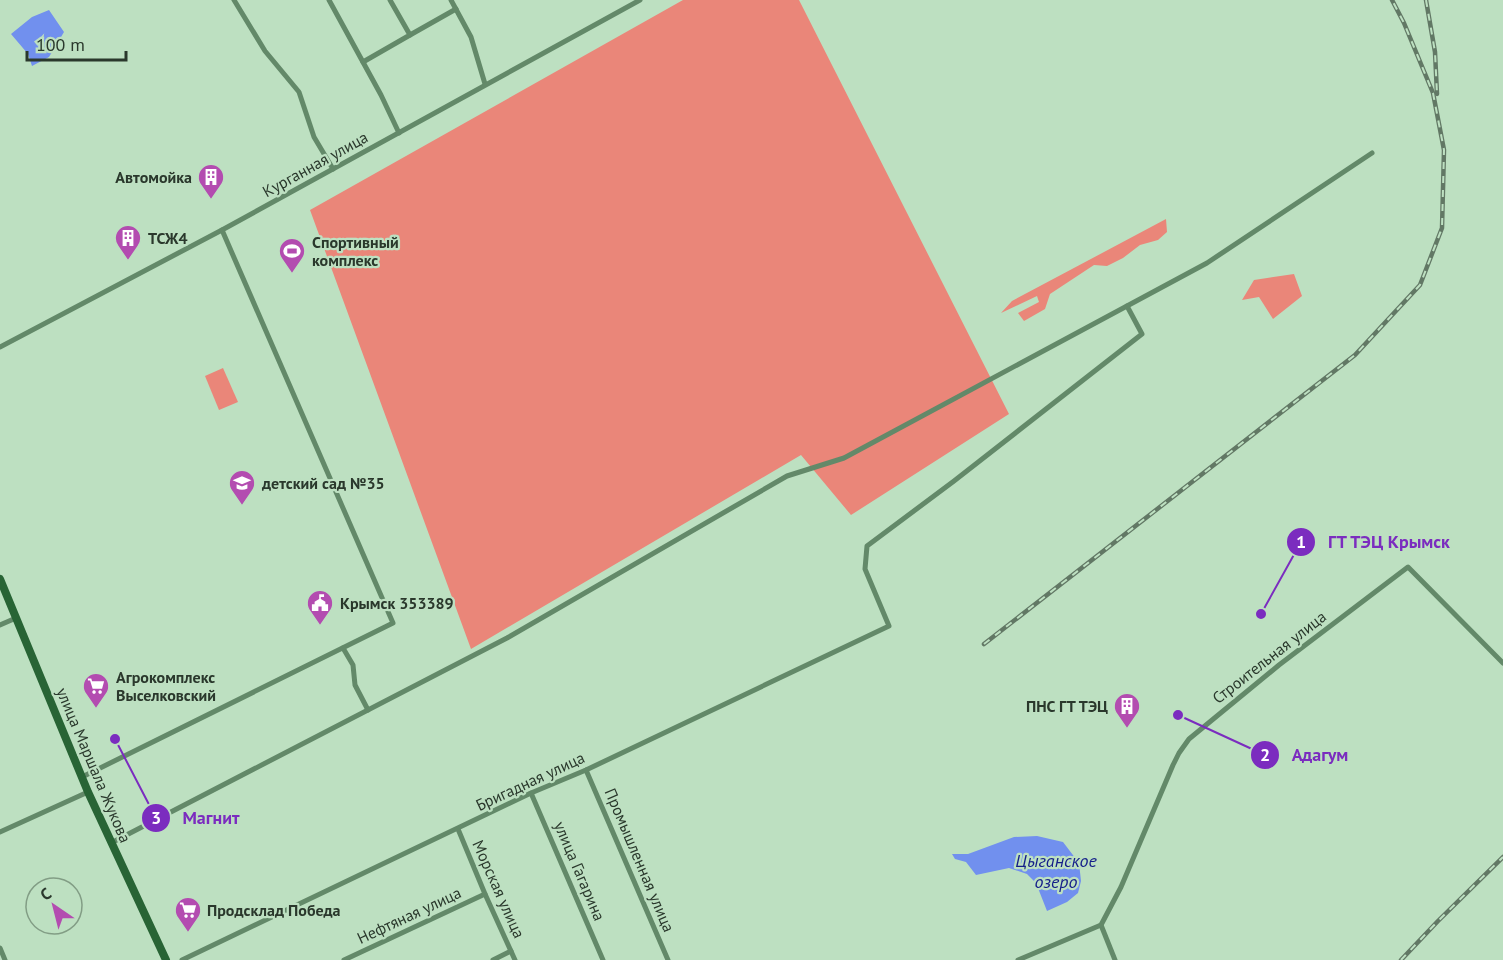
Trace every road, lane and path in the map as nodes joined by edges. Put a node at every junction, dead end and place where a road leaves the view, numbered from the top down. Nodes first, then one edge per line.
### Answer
1 (234, 0) edge
2 (329, 0) edge
3 (390, 0) edge
4 (452, 0) edge
5 (640, 0) edge
6 (632, 2) edge
7 (456, 9) junction
8 (410, 35) junction
9 (363, 62) junction
10 (485, 84) junction
11 (399, 133) junction
12 (1372, 153) dead end
13 (333, 169) junction
14 (222, 230) junction
15 (1127, 306) junction
16 (0, 347) edge
17 (0, 579) edge
18 (16, 618) junction
19 (0, 625) edge
20 (343, 648) junction
21 (1503, 663) edge
22 (368, 710) junction
23 (586, 770) junction
24 (82, 777) junction
25 (88, 792) junction
26 (531, 793) junction
27 (458, 829) junction
28 (0, 832) edge
29 (111, 843) junction
30 (485, 894) junction
31 (1101, 925) junction
32 (0, 948) edge
33 (511, 951) junction
34 (5, 960) edge
35 (166, 960) edge
36 (182, 960) edge
37 (344, 960) edge
38 (493, 960) edge
39 (515, 960) edge
40 (603, 960) edge
41 (668, 960) edge
42 (1018, 960) edge
43 (1115, 960) edge

1 - 13 street
2 - 9 street
3 - 8 street
4 - 7 street
5 - 6 street, Курганная улица
6 - 10 street, Курганная улица
7 - 8 street
7 - 10 street
8 - 9 street
9 - 11 street
10 - 11 street, Курганная улица
11 - 13 street, Курганная улица
12 - 15 street
13 - 14 street, Курганная улица
14 - 16 street, Курганная улица
14 - 20 street
15 - 22 street
15 - 23 street, Бригадная улица
17 - 18 main road, улица Маршала Жукова
18 - 19 street
18 - 24 main road, улица Маршала Жукова
20 - 22 street
20 - 24 street
21 - 31 street, Строительная улица
22 - 29 street
23 - 26 street, Бригадная улица
23 - 41 street, Промышленная улица
24 - 25 main road, улица Маршала Жукова
25 - 28 street
25 - 29 main road, улица Маршала Жукова
26 - 27 street, Бригадная улица
26 - 40 street, улица Гагарина
27 - 30 street, Морская улица
27 - 36 street, Бригадная улица
29 - 35 main road, улица Маршала Жукова
30 - 33 street, Морская улица
30 - 37 street, Нефтяная улица
31 - 42 street
31 - 43 street
32 - 34 street
33 - 38 street
33 - 39 street, Морская улица

